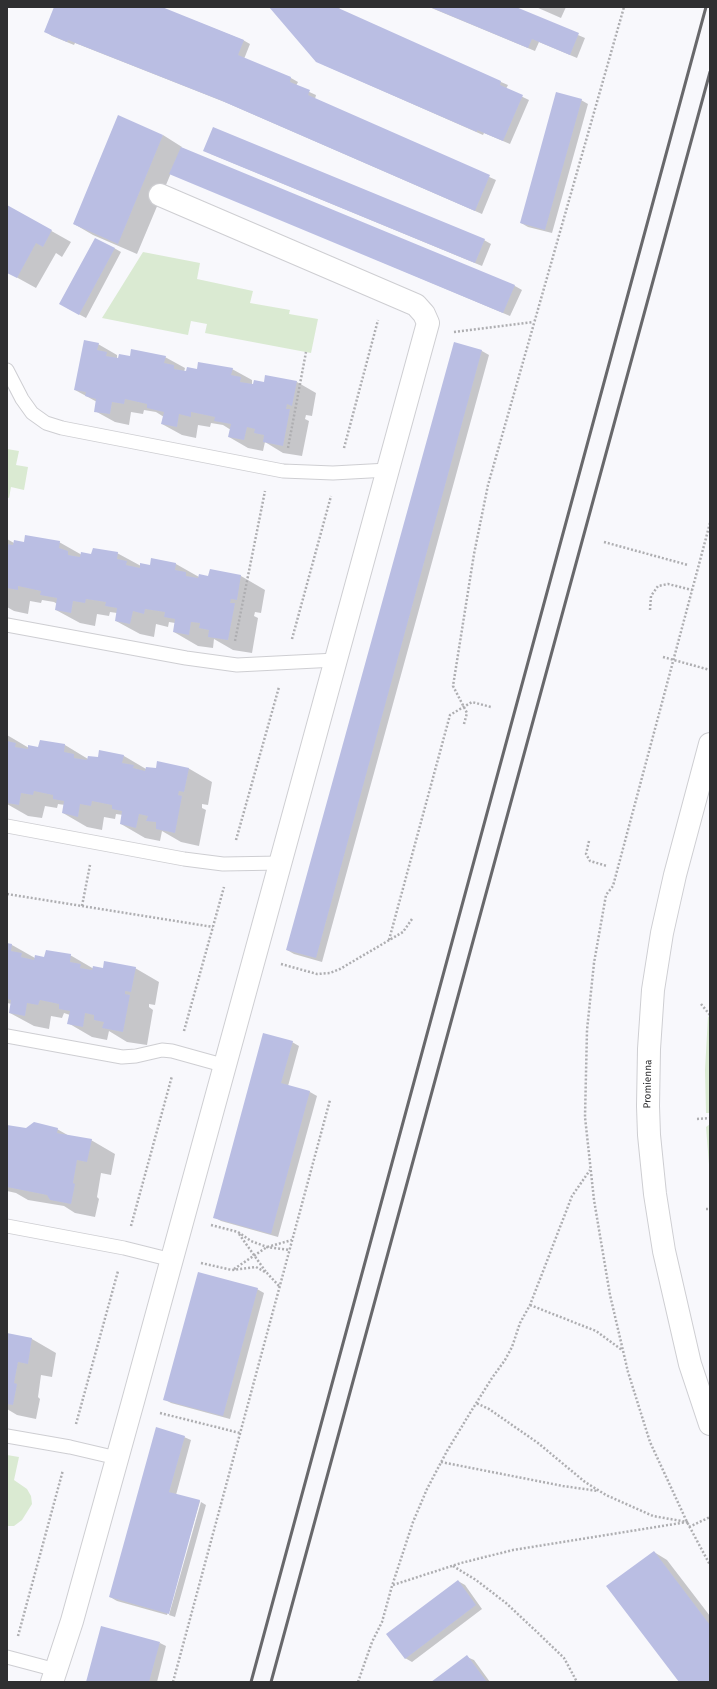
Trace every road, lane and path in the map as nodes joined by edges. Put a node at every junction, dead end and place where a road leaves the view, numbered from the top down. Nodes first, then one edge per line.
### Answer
1 (624, 7) edge
2 (160, 195) dead end
3 (386, 292) junction
4 (533, 322) junction
5 (425, 336) junction
6 (306, 352) dead end
7 (7, 370) edge
8 (269, 469) junction
9 (388, 470) junction
10 (283, 471) junction
11 (337, 473) junction
12 (710, 523) edge
13 (604, 542) dead end
14 (688, 565) dead end
15 (692, 590) junction
16 (650, 610) dead end
17 (7, 625) edge
18 (663, 657) dead end
19 (336, 660) junction
20 (673, 660) junction
21 (286, 663) junction
22 (231, 664) junction
23 (710, 670) edge
24 (463, 706) junction
25 (490, 707) dead end
26 (464, 724) dead end
27 (710, 744) edge
28 (7, 826) edge
29 (589, 840) dead end
30 (94, 842) junction
31 (281, 863) junction
32 (230, 864) junction
33 (607, 866) dead end
34 (7, 894) edge
35 (82, 906) junction
36 (412, 919) dead end
37 (213, 927) junction
38 (389, 940) junction
39 (255, 957) junction
40 (701, 1004) dead end
41 (710, 1015) edge
42 (7, 1036) edge
43 (178, 1053) junction
44 (226, 1066) junction
45 (330, 1100) dead end
46 (710, 1118) edge
47 (697, 1119) dead end
48 (590, 1170) junction
49 (706, 1209) dead end
50 (710, 1209) edge
51 (184, 1218) junction
52 (7, 1226) edge
53 (238, 1232) junction
54 (292, 1240) junction
55 (266, 1247) junction
56 (124, 1248) junction
57 (290, 1250) junction
58 (254, 1255) junction
59 (173, 1258) junction
60 (232, 1270) junction
61 (267, 1273) junction
62 (280, 1287) junction
63 (530, 1305) junction
64 (623, 1350) junction
65 (476, 1403) junction
66 (132, 1405) junction
67 (710, 1424) edge
68 (240, 1433) junction
69 (7, 1436) edge
70 (70, 1447) junction
71 (117, 1458) junction
72 (441, 1462) junction
73 (600, 1492) junction
74 (710, 1517) edge
75 (687, 1522) junction
76 (689, 1527) junction
77 (453, 1566) junction
78 (710, 1566) edge
79 (392, 1586) junction
80 (9, 1657) edge
81 (54, 1676) edge
82 (173, 1682) edge
83 (358, 1682) edge
84 (577, 1682) edge

1 - 4 path
2 - 3 street
3 - 5 street
3 - 11 path
4 - 5 path
4 - 24 path
5 - 9 street
6 - 10 path
7 - 8 lane
8 - 10 lane
8 - 22 path
9 - 11 lane
9 - 19 street
10 - 11 lane
11 - 21 path
12 - 15 path
13 - 14 path
15 - 16 path
15 - 20 path
17 - 22 lane
18 - 20 path
19 - 21 lane
19 - 31 street
20 - 23 path
20 - 48 path
21 - 22 lane
21 - 32 path
24 - 25 path
24 - 26 path
24 - 38 path
27 - 67 street, Promienna
28 - 30 lane
29 - 33 path
30 - 32 lane
30 - 35 path
31 - 32 lane
31 - 39 street
32 - 37 path
34 - 35 path
35 - 37 path
36 - 38 path
37 - 43 path
38 - 39 path
39 - 44 street
40 - 41 path
42 - 43 lane
43 - 44 lane
43 - 56 path
44 - 51 street
45 - 54 path
46 - 47 path
48 - 63 path
48 - 64 path
49 - 50 path
51 - 53 path
51 - 59 street
52 - 56 lane
53 - 55 path
53 - 58 path
54 - 55 path
54 - 57 path
55 - 57 path
55 - 58 path
56 - 59 lane
56 - 70 path
57 - 62 path
58 - 60 path
58 - 61 path
59 - 60 path
59 - 66 street
60 - 61 path
61 - 62 path
62 - 68 path
63 - 64 path
63 - 65 path
64 - 75 path
65 - 72 path
65 - 73 path
66 - 68 path
66 - 71 street
68 - 82 path
69 - 70 lane
70 - 71 lane
70 - 80 path
71 - 81 street
72 - 73 path
72 - 79 path
73 - 75 path
74 - 76 path
75 - 76 path
75 - 77 path
76 - 78 path
77 - 79 path
77 - 84 path
79 - 83 path
80 - 81 lane

